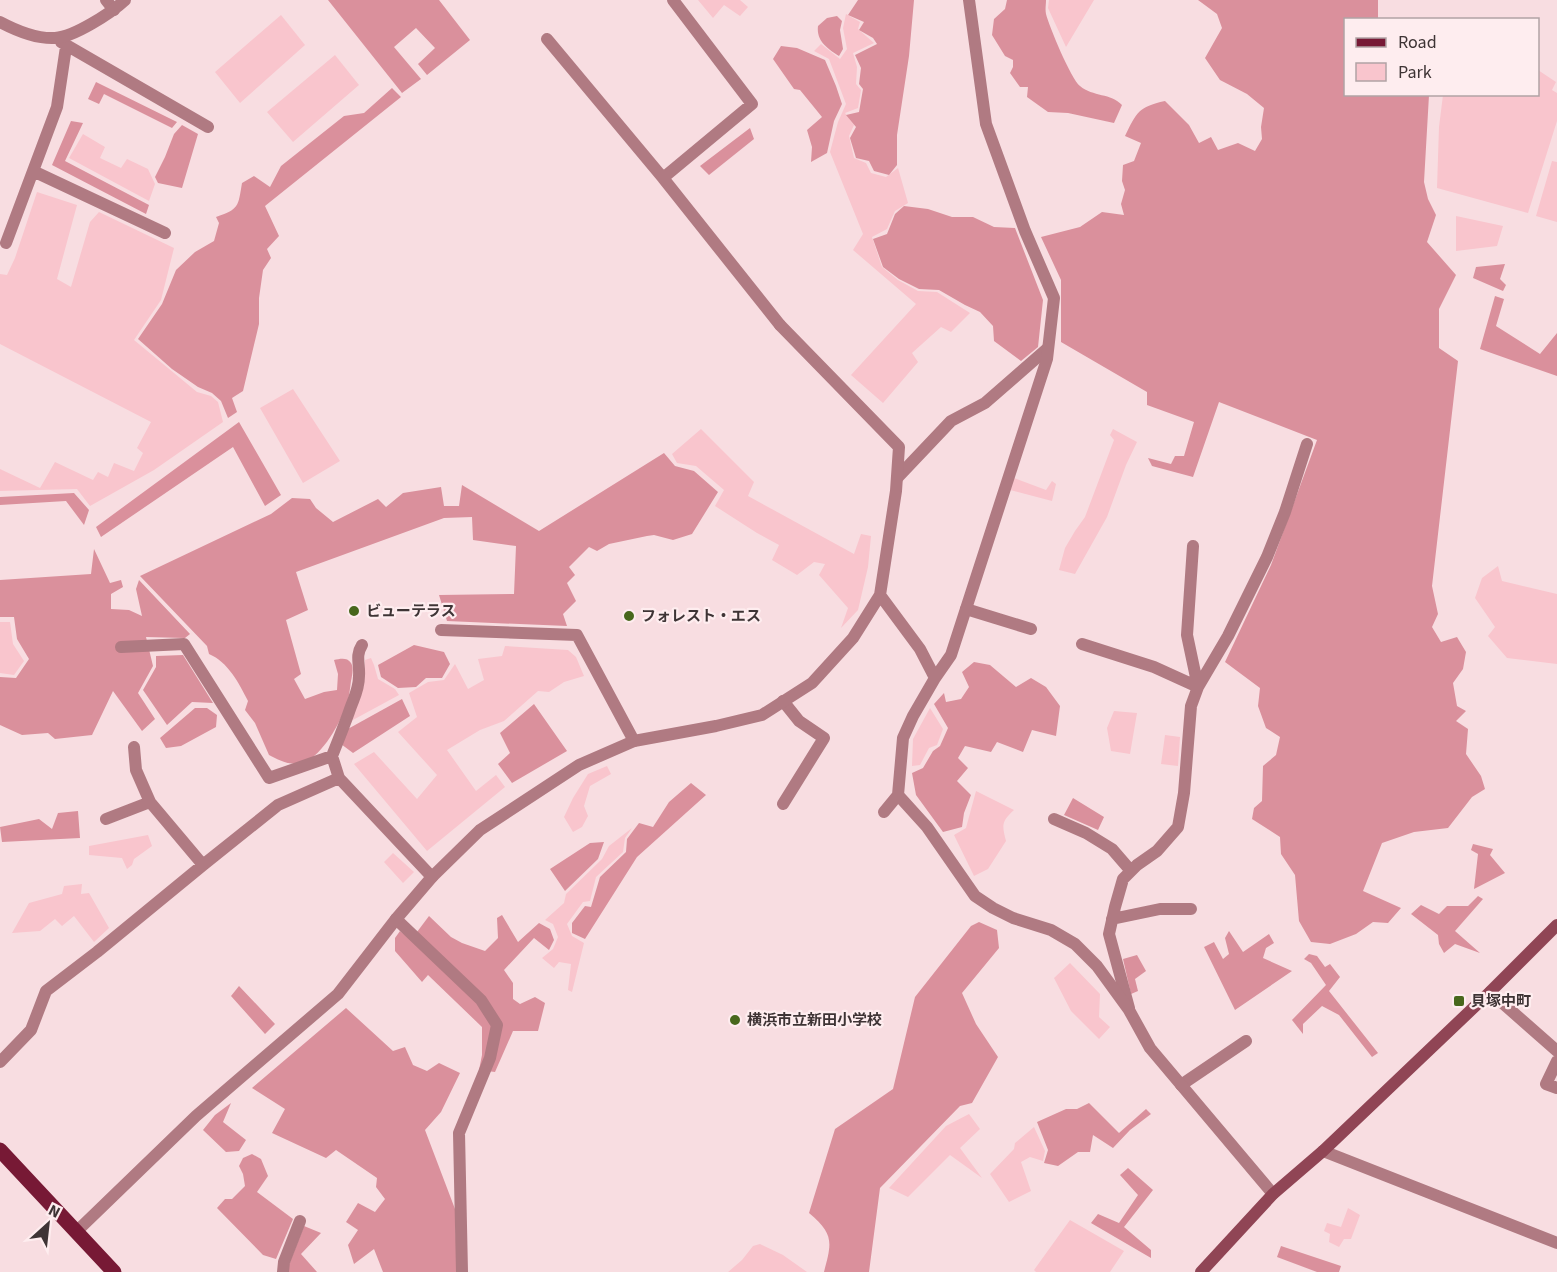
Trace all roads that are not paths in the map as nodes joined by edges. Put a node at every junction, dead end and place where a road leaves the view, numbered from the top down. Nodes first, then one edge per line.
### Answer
1 (106, 0) edge
2 (125, 0) edge
3 (673, 0) edge
4 (969, 0) edge
5 (114, 10) junction
6 (1, 25) edge
7 (55, 38) junction
8 (547, 39) dead end
9 (66, 47) junction
10 (208, 127) dead end
11 (33, 171) junction
12 (663, 178) junction
13 (165, 233) dead end
14 (6, 243) dead end
15 (1048, 348) junction
16 (1307, 444) dead end
17 (897, 478) junction
18 (1193, 546) dead end
19 (880, 595) junction
20 (966, 609) junction
21 (1031, 629) dead end
22 (441, 630) dead end
23 (1082, 644) dead end
24 (362, 645) dead end
25 (121, 647) dead end
26 (935, 678) junction
27 (1198, 687) junction
28 (783, 701) junction
29 (634, 741) junction
30 (134, 747) dead end
31 (332, 756) junction
32 (339, 777) junction
33 (898, 795) junction
34 (150, 801) junction
35 (783, 804) dead end
36 (884, 812) dead end
37 (105, 819) dead end
38 (1054, 819) dead end
39 (203, 865) junction
40 (1131, 871) junction
41 (432, 877) junction
42 (1191, 909) dead end
43 (396, 919) junction
44 (1112, 919) junction
45 (1557, 925) edge
46 (1490, 992) junction
47 (1129, 1010) junction
48 (1246, 1041) dead end
49 (1557, 1051) edge
50 (1557, 1061) edge
51 (0, 1062) edge
52 (1181, 1085) junction
53 (1557, 1088) edge
54 (0, 1150) edge
55 (1323, 1151) junction
56 (1273, 1194) junction
57 (300, 1221) dead end
58 (77, 1231) junction
59 (1557, 1243) edge
60 (114, 1272) edge
61 (283, 1272) edge
62 (462, 1272) edge
63 (1202, 1272) edge

1 - 5 street
2 - 5 street
3 - 12 street
4 - 15 street
5 - 7 street
6 - 7 street
7 - 9 street
8 - 12 street
9 - 10 street
9 - 11 street
11 - 13 street
11 - 14 street
12 - 17 street
15 - 17 street
15 - 20 street
16 - 27 street
17 - 19 street
18 - 27 street
19 - 26 street
19 - 28 street
20 - 21 street
20 - 26 street
22 - 29 street
23 - 27 street
24 - 31 street
25 - 31 street
26 - 33 street
27 - 40 street
28 - 29 street
28 - 35 street
29 - 41 street
30 - 34 street
31 - 32 street
32 - 39 street
32 - 41 street
33 - 36 street
33 - 47 street
34 - 37 street
34 - 39 street
38 - 40 street
39 - 51 street
40 - 44 street
41 - 43 street
42 - 44 street
43 - 58 street
43 - 62 street
44 - 47 street
45 - 46 street
46 - 49 street
46 - 55 street
47 - 52 street
48 - 52 street
50 - 53 street
52 - 56 street
54 - 58 main road
55 - 56 street
55 - 59 street
56 - 63 street
57 - 61 street
58 - 60 main road

